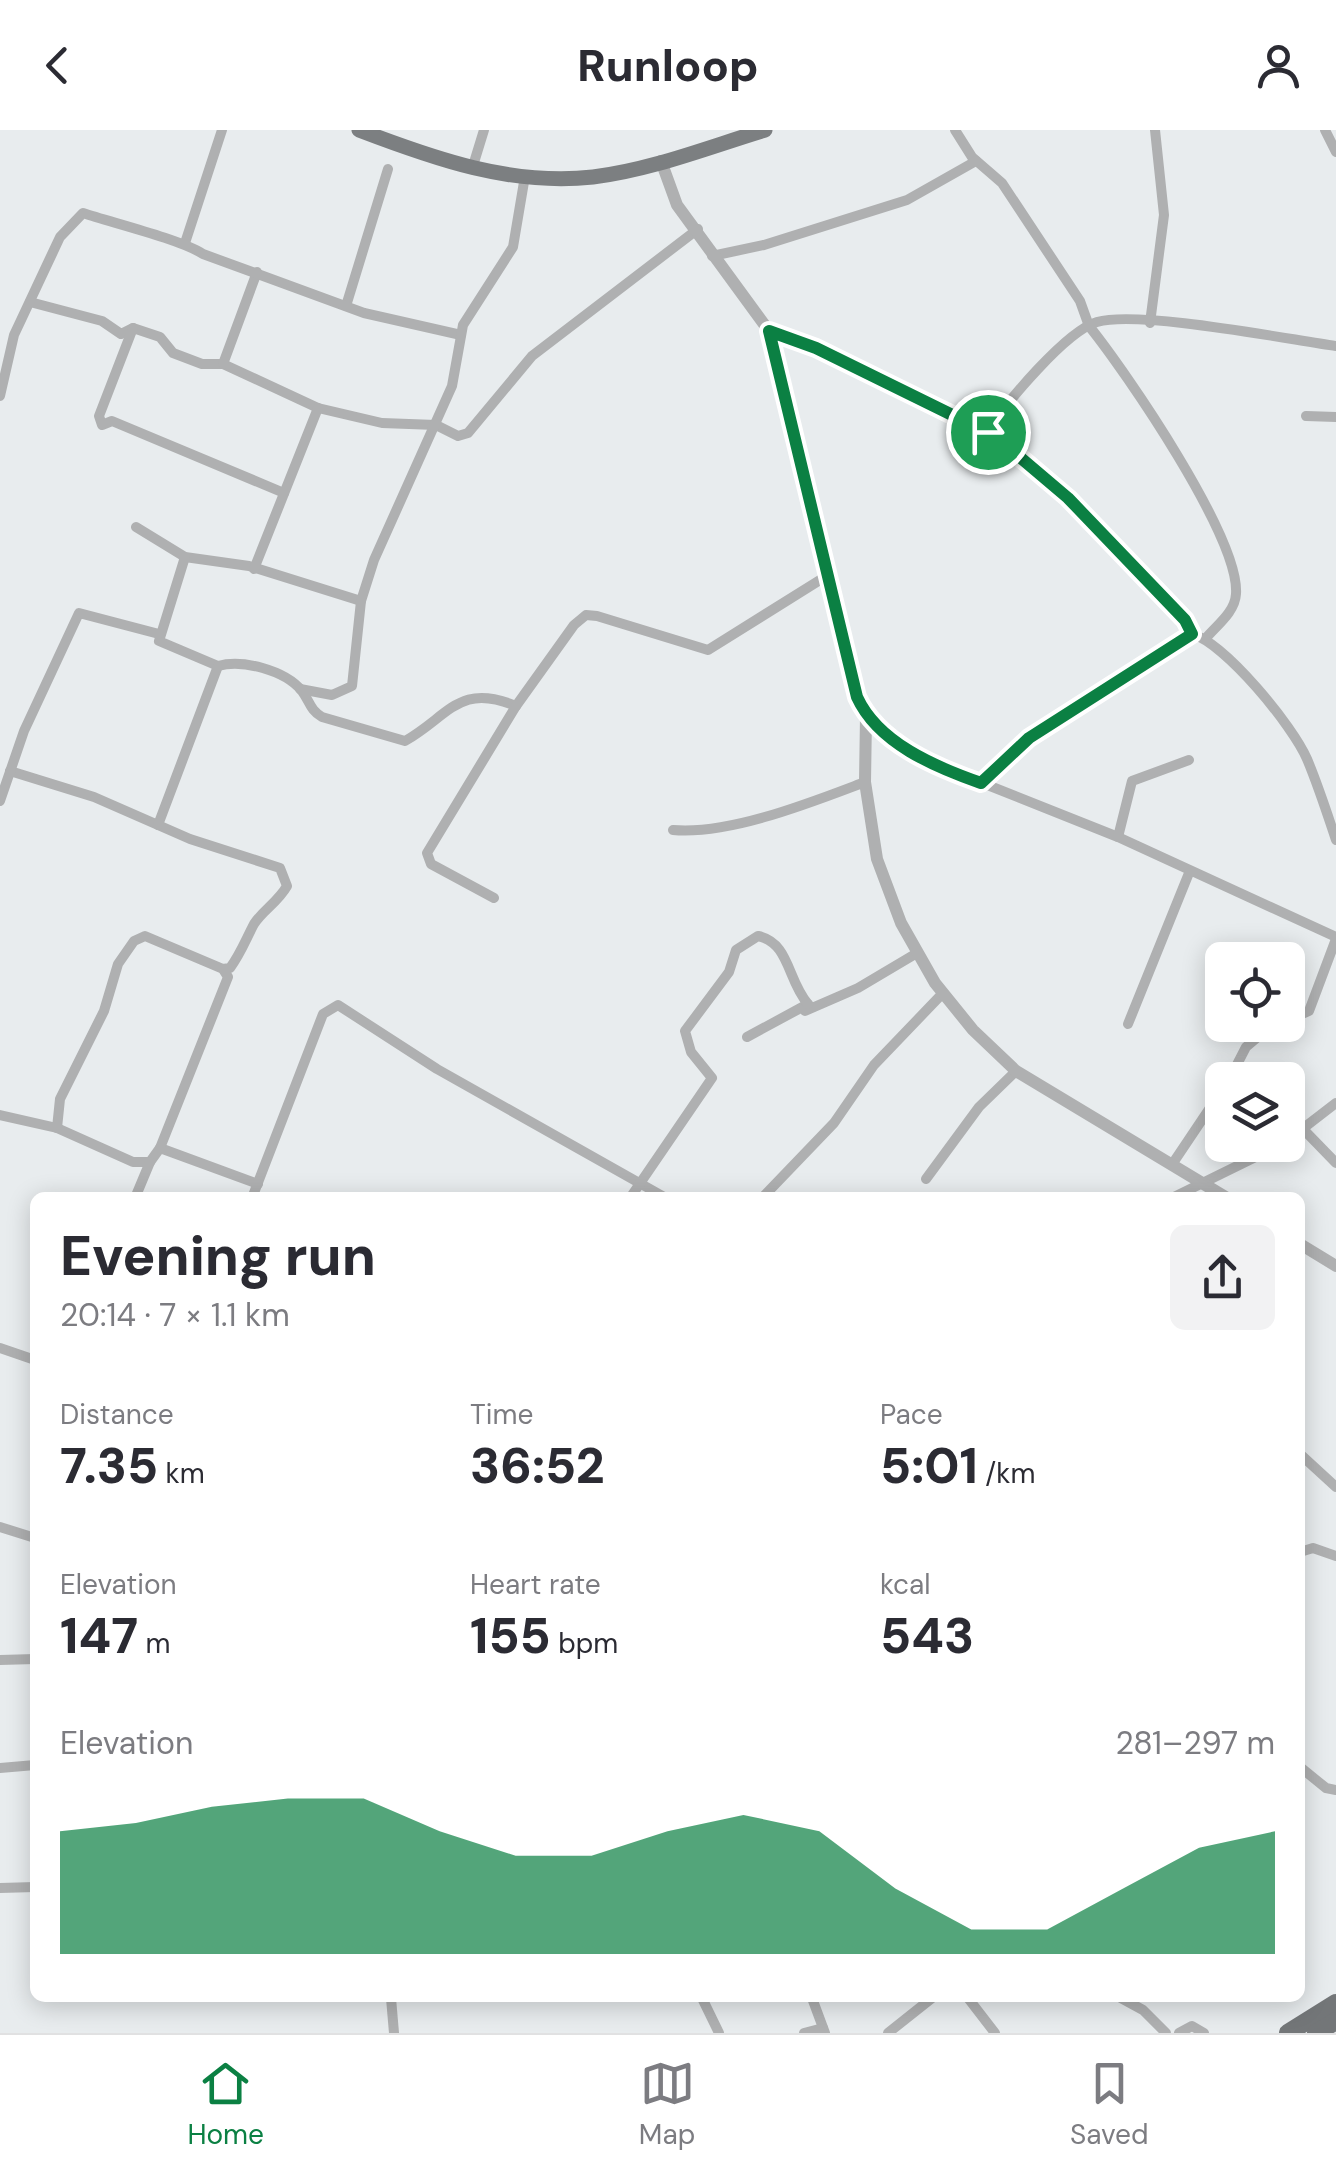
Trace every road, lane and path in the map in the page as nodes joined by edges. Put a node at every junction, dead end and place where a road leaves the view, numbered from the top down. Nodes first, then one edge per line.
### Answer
1 (222, 130) edge
2 (359, 130) edge
3 (484, 130) edge
4 (765, 130) edge
5 (954, 130) edge
6 (1154, 130) edge
7 (1325, 130) edge
8 (1336, 152) edge
9 (661, 160) junction
10 (976, 161) junction
11 (388, 169) dead end
12 (472, 169) junction
13 (525, 176) junction
14 (698, 229) junction
15 (185, 243) junction
16 (712, 256) junction
17 (256, 272) junction
18 (30, 302) junction
19 (346, 306) junction
20 (1150, 323) junction
21 (1089, 326) junction
22 (133, 328) junction
23 (769, 331) junction
24 (461, 335) junction
25 (1336, 346) edge
26 (223, 364) junction
27 (0, 396) edge
28 (318, 408) junction
29 (1306, 416) dead end
30 (1336, 417) edge
31 (436, 425) junction
32 (988, 432) junction
33 (284, 493) junction
34 (136, 527) dead end
35 (185, 557) junction
36 (254, 569) junction
37 (828, 575) junction
38 (362, 601) junction
39 (159, 634) junction
40 (1192, 634) junction
41 (1206, 638) junction
42 (218, 666) junction
43 (300, 688) junction
44 (516, 706) junction
45 (866, 717) junction
46 (1189, 760) dead end
47 (10, 770) junction
48 (865, 782) junction
49 (981, 783) junction
50 (0, 801) edge
51 (158, 825) junction
52 (673, 830) dead end
53 (1118, 837) junction
54 (1336, 840) edge
55 (1189, 872) junction
56 (494, 898) dead end
57 (1336, 938) edge
58 (917, 953) junction
59 (223, 969) junction
60 (943, 993) junction
61 (808, 1004) junction
62 (1305, 1013) edge
63 (1128, 1024) dead end
64 (747, 1037) dead end
65 (1016, 1070) junction
66 (1336, 1103) edge
67 (0, 1115) edge
68 (1205, 1116) edge
69 (58, 1128) junction
70 (1305, 1129) edge
71 (1305, 1131) edge
72 (160, 1148) junction
73 (150, 1162) junction
74 (1250, 1162) edge
75 (1174, 1163) junction
76 (1336, 1163) edge
77 (926, 1178) dead end
78 (644, 1182) junction
79 (1202, 1182) junction
80 (258, 1184) junction
81 (138, 1192) edge
82 (255, 1192) edge
83 (635, 1192) edge
84 (658, 1192) edge
85 (768, 1192) edge
86 (1183, 1192) edge
87 (1218, 1192) edge
88 (1305, 1247) edge
89 (1336, 1266) edge
90 (0, 1348) edge
91 (30, 1358) edge
92 (1305, 1459) edge
93 (1336, 1487) edge
94 (0, 1527) edge
95 (30, 1536) edge
96 (1305, 1550) edge
97 (1336, 1556) edge
98 (30, 1659) edge
99 (0, 1660) edge
100 (30, 1765) edge
101 (0, 1768) edge
102 (1305, 1772) edge
103 (1336, 1790) edge
104 (30, 1887) edge
105 (0, 1888) edge
106 (391, 2002) edge
107 (704, 2002) edge
108 (813, 2002) edge
109 (927, 2002) edge
110 (971, 2002) edge
111 (1128, 2002) edge
112 (1336, 2004) edge
113 (1336, 2021) edge
114 (824, 2031) edge
115 (394, 2033) edge
116 (719, 2033) edge
117 (804, 2033) edge
118 (888, 2033) edge
119 (995, 2033) edge
120 (1166, 2033) edge
121 (1179, 2033) edge
122 (1204, 2033) edge
123 (1288, 2033) edge
124 (1316, 2033) edge

1 - 15 street
2 - 12 main road
3 - 12 street
4 - 9 main road
5 - 10 street
6 - 20 street
7 - 8 street
9 - 13 main road
9 - 14 street
10 - 16 street
10 - 21 street
11 - 19 street
12 - 13 main road
13 - 24 street
14 - 16 street
14 - 31 street
15 - 17 street
15 - 18 street
16 - 23 street
17 - 19 street
17 - 26 street
18 - 22 street
18 - 27 street
19 - 24 street
20 - 21 street
20 - 25 street
21 - 32 street
21 - 41 street
22 - 26 street
22 - 33 street
23 - 32 street
23 - 37 street
24 - 31 street
26 - 28 street
28 - 31 street
28 - 33 street
29 - 30 street
31 - 38 street
32 - 40 street
33 - 36 street
34 - 35 street
35 - 36 street
35 - 39 street
36 - 38 street
37 - 44 street
37 - 45 street
38 - 43 street
39 - 42 street
39 - 47 street
40 - 41 street
40 - 49 street
41 - 54 street
42 - 43 street
42 - 51 street
43 - 44 street
44 - 56 street
45 - 48 street
45 - 49 street
46 - 53 street
47 - 50 street
47 - 51 street
48 - 52 street
48 - 58 street
49 - 53 street
51 - 59 street
53 - 55 street
55 - 57 street
55 - 63 street
57 - 62 street
58 - 60 street
58 - 61 street
59 - 69 street
59 - 72 street
60 - 65 street
60 - 85 street
61 - 64 street
61 - 78 street
65 - 75 street
65 - 77 street
66 - 70 street
67 - 69 street
68 - 75 street
69 - 73 street
71 - 76 street
72 - 73 street
72 - 80 street
73 - 81 street
74 - 79 street
75 - 79 street
78 - 80 street
78 - 83 street
78 - 84 street
79 - 86 street
79 - 87 street
80 - 82 street
88 - 89 street
90 - 91 street
92 - 93 street
94 - 95 street
96 - 97 street
98 - 99 street
100 - 101 street
102 - 103 street
104 - 105 street
106 - 115 street
107 - 116 street
108 - 114 street
109 - 118 street
110 - 119 street
111 - 120 street
112 - 123 highway
113 - 124 highway
114 - 117 street
121 - 122 street

